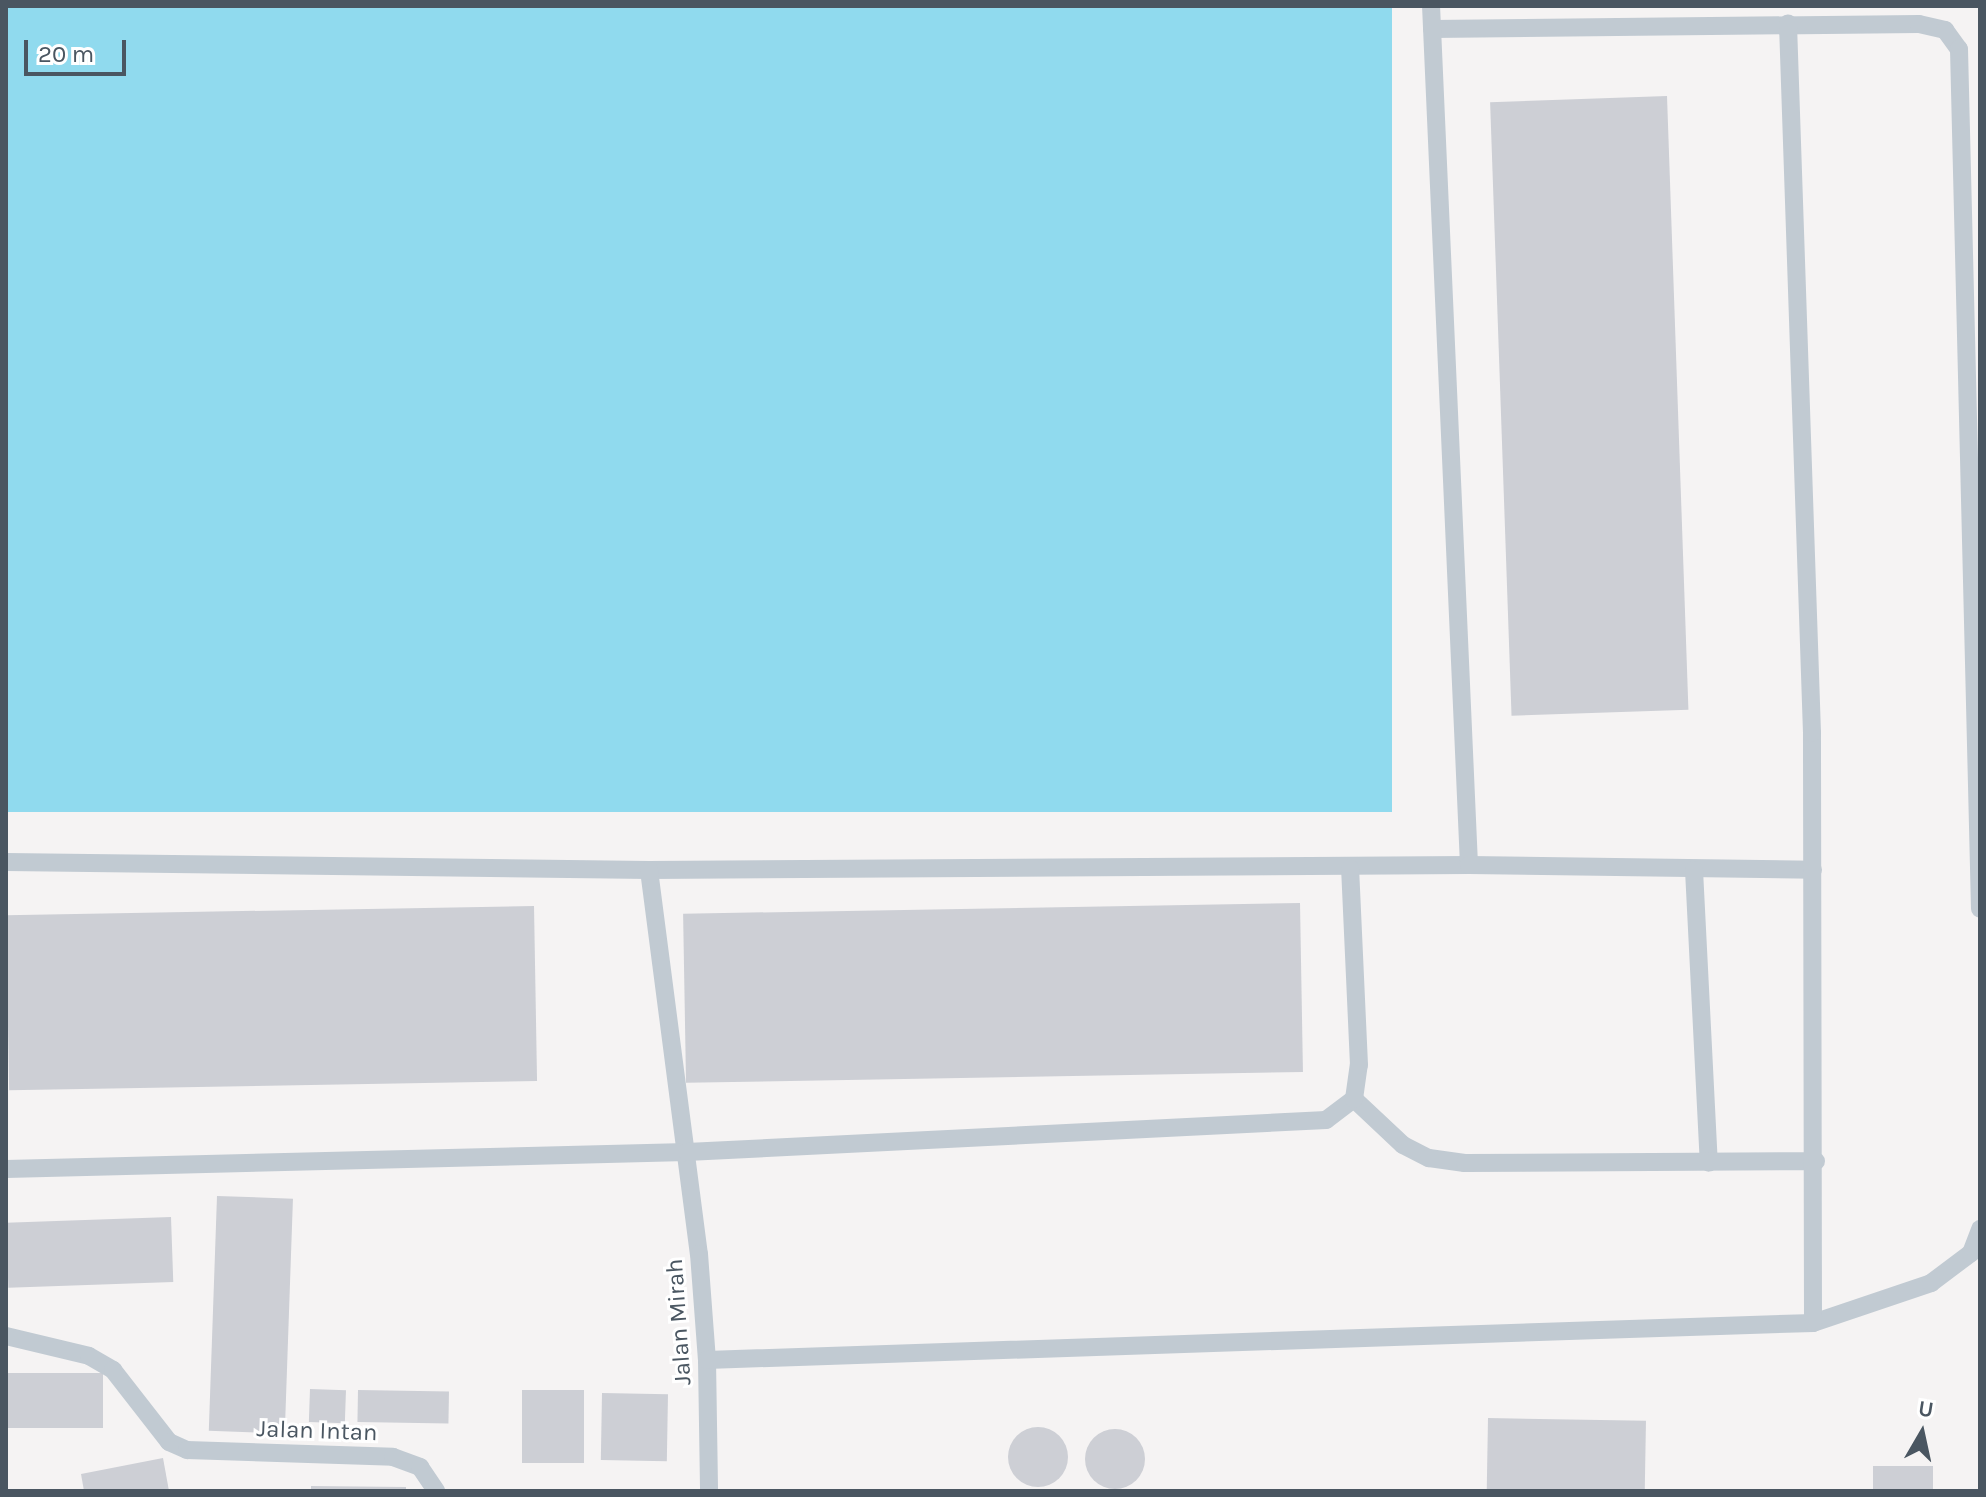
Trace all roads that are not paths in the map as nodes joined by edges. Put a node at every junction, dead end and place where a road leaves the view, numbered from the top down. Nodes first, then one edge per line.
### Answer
1 (1431, 6) edge
2 (1788, 23) junction
3 (1432, 29) junction
4 (6, 862) edge
5 (1469, 865) junction
6 (1350, 868) junction
7 (649, 870) junction
8 (1694, 870) junction
9 (1813, 870) junction
10 (1980, 909) edge
11 (1354, 1099) junction
12 (687, 1152) junction
13 (1816, 1161) junction
14 (1709, 1163) junction
15 (6, 1169) edge
16 (1980, 1229) edge
17 (1813, 1323) junction
18 (6, 1336) edge
19 (707, 1360) junction
20 (436, 1491) edge
21 (709, 1491) edge

1 - 3 lane
2 - 3 lane
2 - 9 lane
2 - 10 lane
3 - 5 lane
4 - 7 lane
5 - 6 lane
5 - 8 lane
6 - 7 lane
6 - 11 lane
7 - 12 lane, Jalan Mirah
8 - 9 lane
8 - 14 lane
9 - 13 lane
11 - 12 lane
11 - 14 lane
12 - 15 lane
12 - 19 lane, Jalan Mirah
13 - 14 lane
13 - 17 lane
16 - 17 lane
17 - 19 lane
18 - 20 lane, Jalan Intan
19 - 21 lane, Jalan Mirah

